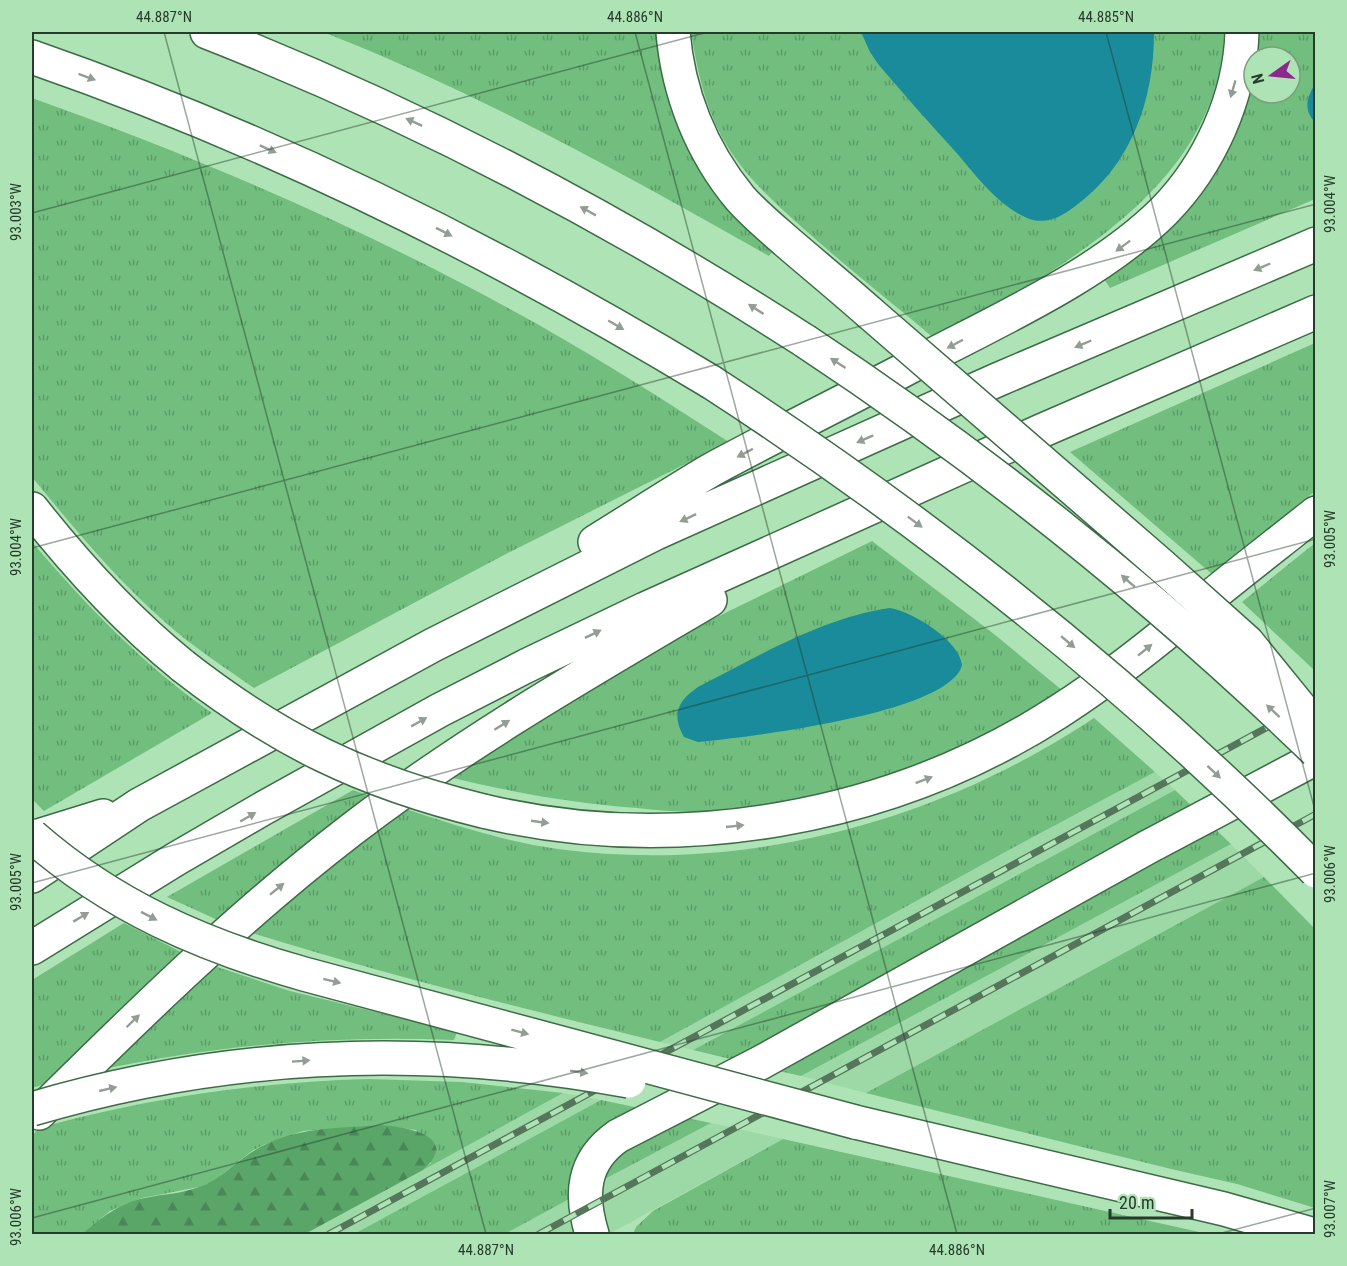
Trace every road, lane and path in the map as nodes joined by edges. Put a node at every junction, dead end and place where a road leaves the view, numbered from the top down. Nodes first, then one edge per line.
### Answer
1 (207, 32) edge
2 (673, 32) edge
3 (1242, 32) edge
4 (32, 57) edge
5 (1316, 244) edge
6 (1316, 312) edge
7 (32, 508) edge
8 (1316, 513) edge
9 (838, 524) junction
10 (378, 676) junction
11 (1316, 727) edge
12 (1316, 751) edge
13 (1316, 758) edge
14 (139, 805) junction
15 (32, 837) edge
16 (1316, 871) edge
17 (32, 876) edge
18 (32, 948) edge
19 (32, 1109) edge
20 (32, 1121) edge
21 (855, 1122) junction
22 (592, 1234) edge
23 (1311, 1234) edge

12 -> 1 main road, bridge
2 - 11 main road, bridge
3 -> 10 main road
4 -> 16 main road, bridge
5 -> 10 main road
6 - 9 main road
7 -> 8 main road, bridge
18 -> 9 main road
20 -> 9 main road
10 - 14 main road
13 - 22 main road
14 - 15 main road
14 - 17 main road
15 -> 21 main road, bridge
19 -> 21 main road, bridge
21 - 23 main road

